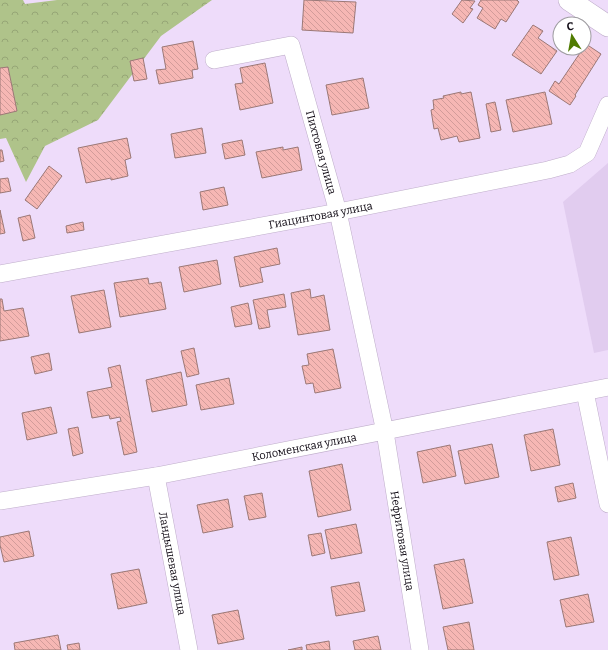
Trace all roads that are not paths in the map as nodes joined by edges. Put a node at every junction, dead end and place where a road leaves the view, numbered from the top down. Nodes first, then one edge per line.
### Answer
1 (569, 0) edge
2 (608, 26) edge
3 (214, 60) dead end
4 (608, 105) edge
5 (338, 212) junction
6 (0, 274) edge
7 (608, 387) edge
8 (585, 392) junction
9 (385, 432) junction
10 (156, 476) junction
11 (0, 501) edge
12 (608, 504) edge
13 (189, 650) edge
14 (420, 650) edge

1 - 2 street
3 - 5 street, Пихтовая улица
4 - 5 street, Гиацинтовая улица
5 - 6 street, Гиацинтовая улица
5 - 9 street, Пихтовая улица
7 - 8 street, Коломенская улица
8 - 9 street, Коломенская улица
8 - 12 street
9 - 10 street, Коломенская улица
9 - 14 street, Нефритовая улица
10 - 11 street, Коломенская улица
10 - 13 street, Ландышевая улица

